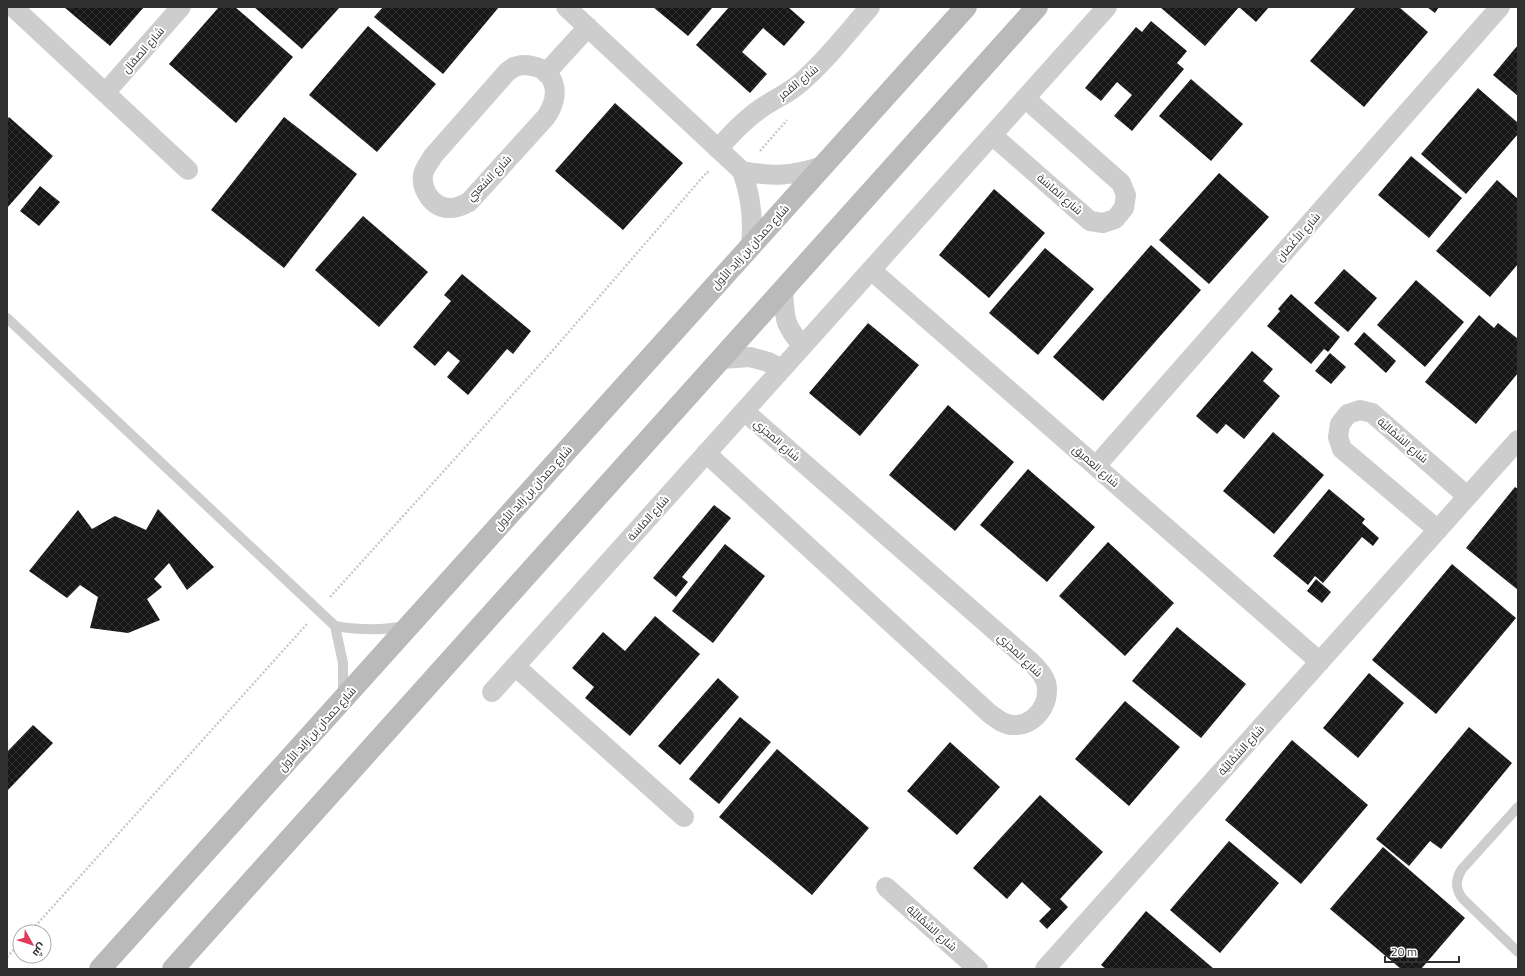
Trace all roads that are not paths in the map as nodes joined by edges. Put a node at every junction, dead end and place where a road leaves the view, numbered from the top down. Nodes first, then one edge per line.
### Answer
1 (13, 7) edge
2 (181, 7) edge
3 (566, 7) edge
4 (870, 7) edge
5 (966, 7) edge
6 (1037, 7) edge
7 (1107, 7) edge
8 (1500, 7) edge
9 (588, 27) junction
10 (546, 73) junction
11 (105, 93) junction
12 (1025, 98) junction
13 (992, 135) junction
14 (718, 149) junction
15 (823, 166) junction
16 (188, 170) dead end
17 (742, 171) junction
18 (751, 245) junction
19 (871, 270) junction
20 (783, 290) junction
21 (7, 318) edge
22 (803, 346) junction
23 (721, 359) junction
24 (782, 369) junction
25 (744, 411) junction
26 (1518, 440) edge
27 (706, 454) junction
28 (1096, 466) junction
29 (1468, 496) junction
30 (1438, 530) junction
31 (410, 625) junction
32 (336, 626) junction
33 (1320, 662) junction
34 (515, 666) junction
35 (492, 692) dead end
36 (343, 700) junction
37 (1518, 807) edge
38 (684, 817) dead end
39 (886, 887) dead end
40 (1518, 952) edge
41 (1052, 966) edge
42 (100, 969) edge
43 (173, 969) edge
44 (978, 969) edge

1 - 11 street
2 - 11 street, شارع الصقال
3 - 9 street
4 - 14 street, شارع القمر
5 - 15 main road, شارع حمدان بن زايد الأول
6 - 20 main road
7 - 12 street, شارع المَاسَة
8 - 28 street, شارع الأَغْصَان
9 - 10 street
9 - 14 street
10 - 10 street, شارع الشعبي
11 - 16 street
12 - 13 street, شارع المَاسَة
12 - 13 street, شارع المَاسَة
13 - 19 street, شارع المَاسَة
14 - 17 street
15 - 17 street
15 - 18 main road, شارع حمدان بن زايد الأول
17 - 18 street
18 - 31 main road, شارع حمدان بن زايد الأول
19 - 22 street, شارع المَاسَة
19 - 28 street, شارع العميق
20 - 22 street
20 - 23 main road
21 - 32 lane
22 - 24 street, شارع المَاسَة
23 - 24 street
23 - 43 main road
24 - 25 street, شارع المَاسَة
25 - 27 street, شارع المَاسَة
25 - 27 street, شارع المجزي
26 - 29 street, شارع السَّمَّالِيَّة
27 - 34 street, شارع المَاسَة
28 - 33 street, شارع العميق
29 - 30 street, شارع السَّمَّالِيَّة
29 - 30 street, شارع السَّمَّالِيَّة
30 - 33 street, شارع السَّمَّالِيَّة
31 - 32 lane
31 - 36 main road, شارع حمدان بن زايد الأول
32 - 36 lane
33 - 41 street, شارع السَّمَّالِيَّة
34 - 35 street, شارع المَاسَة
34 - 38 street
36 - 42 main road, شارع حمدان بن زايد الأول
37 - 40 lane
39 - 44 street, شارع السَّمَّالِيَّة

